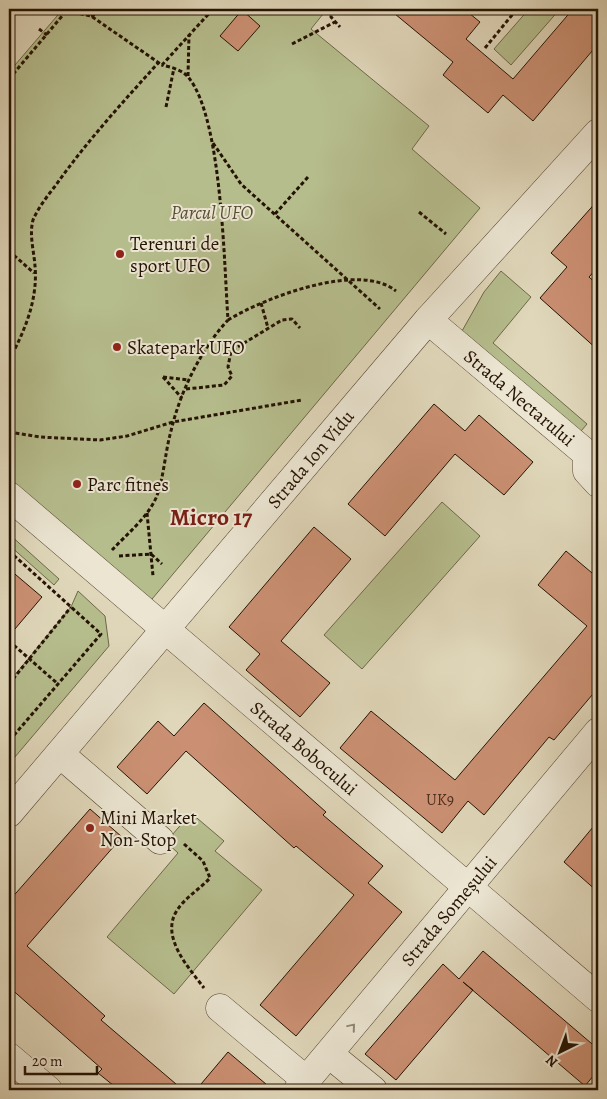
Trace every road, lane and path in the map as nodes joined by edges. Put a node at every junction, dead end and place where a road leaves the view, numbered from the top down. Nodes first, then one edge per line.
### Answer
1 (110, 9) edge
2 (213, 9) edge
3 (332, 9) edge
4 (517, 9) edge
5 (67, 10) edge
6 (91, 16) junction
7 (335, 22) junction
8 (340, 27) dead end
9 (39, 29) dead end
10 (46, 35) junction
11 (189, 35) junction
12 (292, 44) dead end
13 (485, 48) dead end
14 (160, 64) junction
15 (174, 68) junction
16 (188, 76) junction
17 (9, 79) edge
18 (166, 107) dead end
19 (598, 133) edge
20 (212, 141) junction
21 (308, 177) dead end
22 (419, 212) dead end
23 (274, 214) junction
24 (446, 234) dead end
25 (9, 251) edge
26 (35, 273) junction
27 (347, 281) junction
28 (396, 291) dead end
29 (261, 303) junction
30 (380, 309) dead end
31 (228, 320) junction
32 (428, 320) junction
33 (268, 328) junction
34 (300, 328) dead end
35 (9, 360) edge
36 (190, 380) junction
37 (186, 388) junction
38 (182, 398) junction
39 (302, 400) dead end
40 (173, 422) junction
41 (9, 432) edge
42 (598, 483) edge
43 (9, 496) edge
44 (147, 512) junction
45 (9, 551) edge
46 (151, 554) junction
47 (106, 556) dead end
48 (115, 556) dead end
49 (162, 564) dead end
50 (152, 576) dead end
51 (71, 607) junction
52 (164, 630) junction
53 (9, 641) edge
54 (30, 658) junction
55 (9, 684) edge
56 (58, 684) junction
57 (598, 732) edge
58 (9, 741) edge
59 (60, 754) junction
60 (9, 813) edge
61 (167, 841) joint
62 (468, 889) junction
63 (598, 998) edge
64 (220, 1008) joint
65 (329, 1054) junction
66 (9, 1057) edge
67 (302, 1085) edge
68 (48, 1090) edge
69 (373, 1090) edge

1 - 6 path
2 - 11 path
3 - 7 path
4 - 13 path
5 - 6 path
5 - 10 path
6 - 14 path
7 - 8 path
7 - 12 path
9 - 10 path
10 - 17 path
11 - 14 path
11 - 16 path
14 - 15 path
14 - 26 path
15 - 16 path
15 - 18 path
16 - 20 path
19 - 32 street, Strada Ion Vidu
20 - 23 path
20 - 31 path
21 - 23 path
22 - 24 path
23 - 27 path
25 - 26 path
26 - 35 path
27 - 28 path
27 - 29 path
27 - 30 path
29 - 31 path
29 - 33 path
31 - 36 path
32 - 42 street, Strada Nectarului
32 - 52 street, Strada Ion Vidu
33 - 34 path
33 - 37 path
36 - 37 path
36 - 38 path
37 - 38 path
38 - 40 path
39 - 40 path
40 - 41 path
40 - 44 path
43 - 52 street, Strada Bobocului
44 - 46 path
44 - 47 path
45 - 51 path
46 - 48 path
46 - 49 path
46 - 50 path
51 - 54 path
51 - 56 path
52 - 59 street, Strada Ion Vidu
52 - 62 street, Strada Bobocului
53 - 54 path
54 - 55 path
54 - 56 path
56 - 58 path
57 - 62 street, Strada Someșului
59 - 60 street, Strada Ion Vidu
59 - 61 street
61 - 64 path
62 - 63 street, Strada Bobocului
65 -> 62 street, Strada Someșului
64 - 67 street
65 - 67 street, Strada Someșului
65 - 69 street
66 - 68 street

